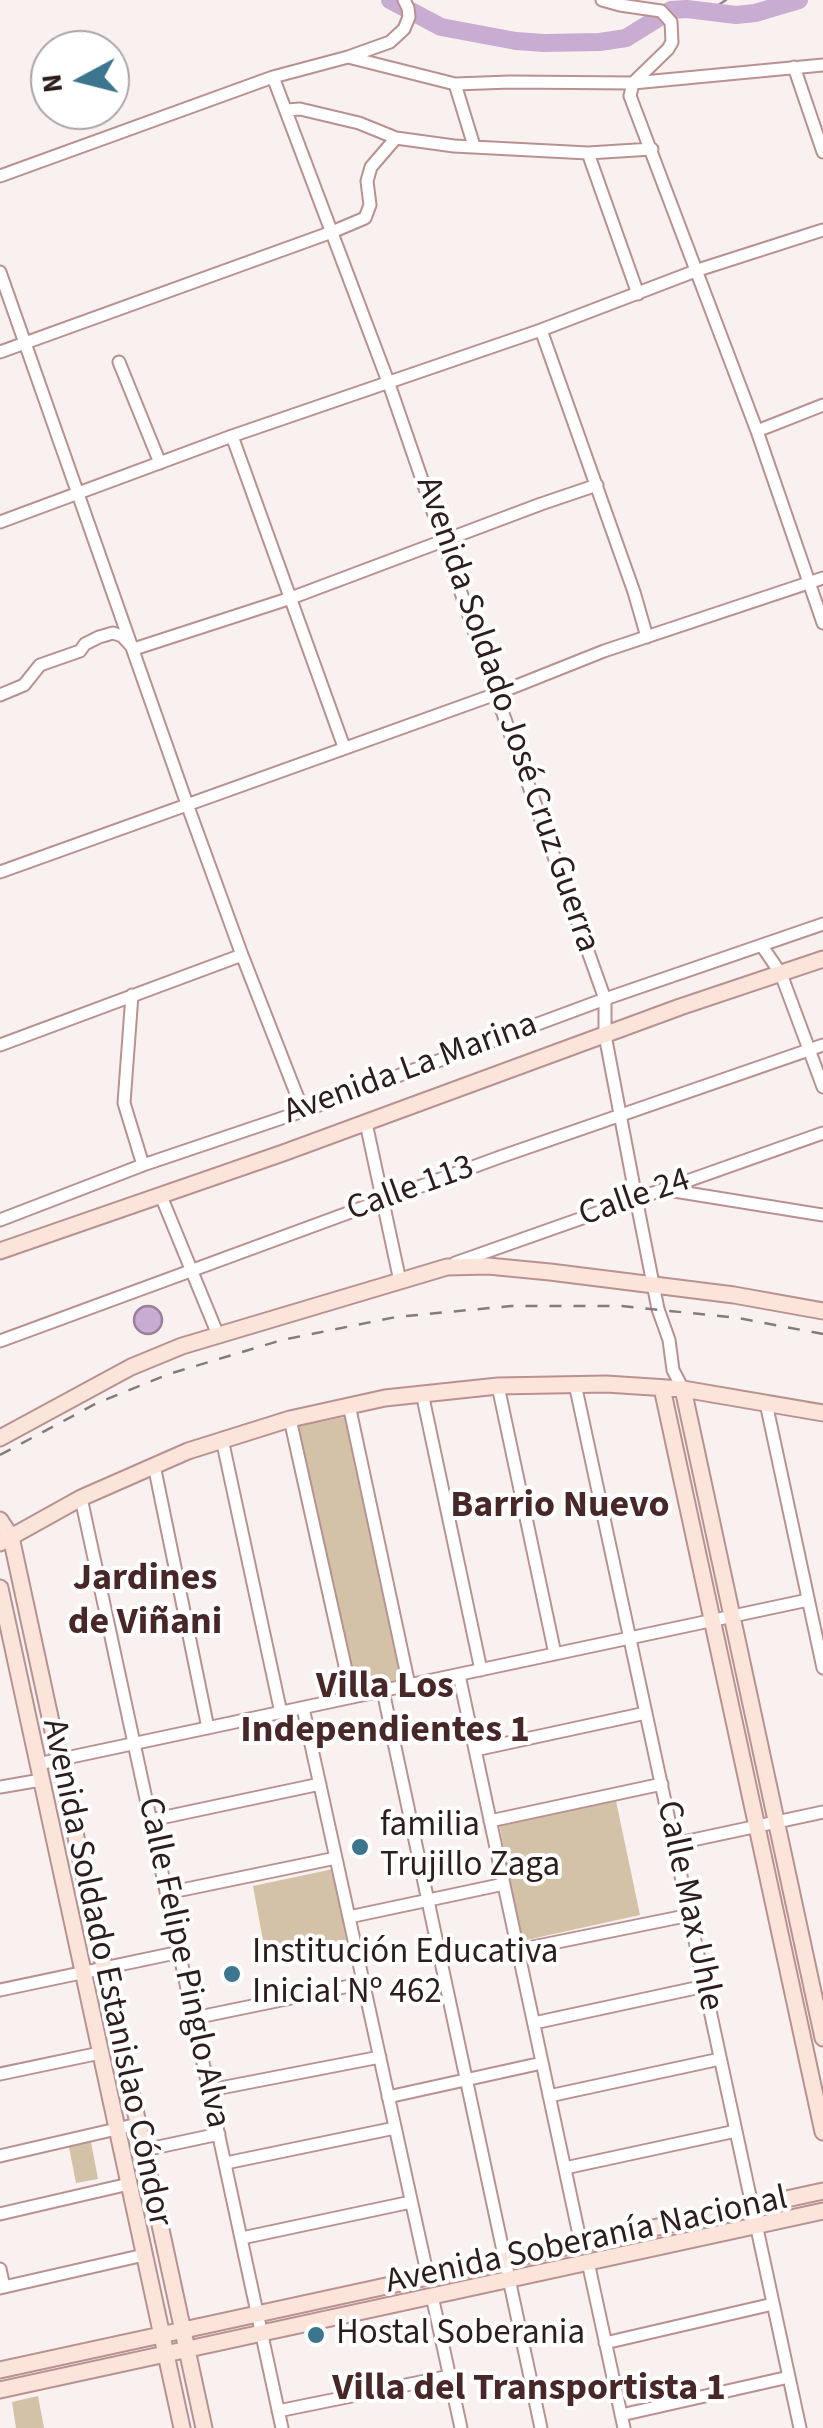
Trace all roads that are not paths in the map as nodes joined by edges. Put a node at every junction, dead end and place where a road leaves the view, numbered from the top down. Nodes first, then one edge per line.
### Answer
1 (404, 0) edge
2 (602, 0) edge
3 (348, 58) junction
4 (823, 65) edge
5 (794, 67) junction
6 (273, 77) junction
7 (633, 83) junction
8 (455, 84) junction
9 (286, 110) junction
10 (396, 138) junction
11 (822, 145) edge
12 (474, 146) junction
13 (652, 149) junction
14 (588, 153) junction
15 (0, 176) edge
16 (823, 230) edge
17 (332, 232) junction
18 (698, 270) junction
19 (0, 272) edge
20 (638, 294) junction
21 (540, 330) junction
22 (25, 344) junction
23 (0, 352) edge
24 (119, 362) dead end
25 (389, 384) junction
26 (823, 405) edge
27 (757, 430) junction
28 (232, 436) junction
29 (160, 463) junction
30 (596, 485) junction
31 (79, 494) junction
32 (0, 522) edge
33 (444, 539) junction
34 (823, 578) edge
35 (810, 583) junction
36 (291, 598) junction
37 (823, 623) edge
38 (647, 637) junction
39 (134, 649) junction
40 (496, 694) junction
41 (0, 695) edge
42 (344, 748) junction
43 (187, 804) junction
44 (0, 871) edge
45 (823, 924) edge
46 (762, 946) junction
47 (242, 954) junction
48 (823, 960) edge
49 (781, 974) junction
50 (132, 995) junction
51 (606, 999) junction
52 (605, 1035) junction
53 (0, 1044) edge
54 (823, 1044) edge
55 (810, 1050) junction
56 (823, 1087) edge
57 (303, 1111) junction
58 (620, 1115) junction
59 (366, 1122) junction
60 (823, 1132) edge
61 (143, 1165) junction
62 (664, 1190) junction
63 (160, 1196) junction
64 (636, 1198) junction
65 (382, 1201) junction
66 (823, 1215) edge
67 (0, 1220) edge
68 (0, 1252) edge
69 (446, 1266) junction
70 (190, 1269) junction
71 (400, 1281) junction
72 (654, 1285) junction
73 (823, 1311) edge
74 (218, 1335) junction
75 (0, 1340) edge
76 (674, 1370) junction
77 (576, 1384) junction
78 (498, 1386) junction
79 (662, 1388) junction
80 (683, 1390) junction
81 (422, 1392) junction
82 (766, 1402) junction
83 (349, 1405) junction
84 (823, 1413) edge
85 (290, 1419) junction
86 (0, 1438) edge
87 (222, 1439) junction
88 (154, 1465) junction
89 (81, 1498) junction
90 (0, 1520) edge
91 (6, 1540) edge
92 (0, 1588) edge
93 (808, 1600) junction
94 (732, 1616) junction
95 (712, 1620) junction
96 (630, 1638) junction
97 (555, 1654) junction
98 (822, 1661) edge
99 (481, 1670) junction
100 (459, 1674) junction
101 (409, 1685) junction
102 (383, 1691) junction
103 (352, 1697) junction
104 (303, 1708) junction
105 (281, 1712) junction
106 (646, 1713) junction
107 (208, 1728) junction
108 (134, 1744) junction
109 (475, 1750) junction
110 (59, 1760) junction
111 (40, 1772) junction
112 (320, 1784) junction
113 (662, 1784) junction
114 (0, 1787) edge
115 (823, 1812) edge
116 (151, 1820) junction
117 (490, 1821) junction
118 (776, 1822) junction
119 (757, 1826) junction
120 (674, 1844) junction
121 (336, 1858) junction
122 (504, 1884) junction
123 (167, 1893) junction
124 (428, 1900) junction
125 (690, 1915) junction
126 (349, 1917) junction
127 (518, 1950) junction
128 (180, 1952) junction
129 (104, 1968) junction
130 (83, 1973) junction
131 (364, 1983) junction
132 (705, 1986) junction
133 (0, 1990) edge
134 (194, 2018) junction
135 (534, 2024) junction
136 (822, 2032) edge
137 (802, 2033) junction
138 (100, 2053) junction
139 (380, 2056) junction
140 (720, 2059) junction
141 (542, 2064) junction
142 (0, 2074) edge
143 (466, 2080) junction
144 (210, 2090) junction
145 (388, 2096) junction
146 (549, 2096) junction
147 (138, 2124) junction
148 (116, 2127) junction
149 (395, 2128) junction
150 (736, 2131) junction
151 (823, 2132) edge
152 (219, 2134) junction
153 (144, 2150) junction
154 (0, 2156) edge
155 (226, 2163) junction
156 (565, 2168) junction
157 (129, 2184) junction
158 (823, 2191) edge
159 (411, 2202) junction
160 (752, 2206) junction
161 (823, 2211) edge
162 (0, 2214) edge
163 (756, 2226) junction
164 (242, 2238) junction
165 (581, 2244) junction
166 (144, 2255) junction
167 (505, 2260) junction
168 (588, 2262) junction
169 (0, 2268) edge
170 (428, 2277) junction
171 (509, 2279) junction
172 (2, 2288) edge
173 (432, 2296) junction
174 (773, 2304) junction
175 (258, 2314) junction
176 (183, 2330) junction
177 (262, 2333) junction
178 (162, 2335) junction
179 (606, 2343) junction
180 (187, 2350) junction
181 (166, 2354) junction
182 (20, 2366) junction
183 (0, 2370) edge
184 (450, 2376) junction
185 (789, 2376) junction
186 (23, 2385) junction
187 (0, 2390) edge
188 (278, 2411) junction
189 (622, 2421) edge
190 (182, 2428) edge
191 (204, 2428) edge
192 (282, 2428) edge
193 (461, 2428) edge
194 (541, 2428) edge
195 (800, 2428) edge

1 - 3 street
2 - 7 street
3 - 6 street
3 - 8 street
4 - 5 street
5 - 7 street
5 - 11 street
6 - 9 street, Avenida Soldado José Cruz Guerra
6 - 15 street
7 - 8 street
7 - 13 street
8 - 12 street
9 - 10 street
9 - 17 street, Avenida Soldado José Cruz Guerra
10 - 12 street
10 - 17 street
12 - 14 street
13 - 14 street
13 - 18 street
14 - 20 street
16 - 18 street
17 - 22 street
17 - 25 street, Avenida Soldado José Cruz Guerra
18 - 20 street
18 - 27 street
19 - 22 street
20 - 21 street
21 - 25 street
21 - 30 street
22 - 23 street
22 - 31 street
24 - 29 street
25 - 28 street
25 - 33 street, Avenida Soldado José Cruz Guerra
26 - 27 street
27 - 35 street
28 - 29 street
28 - 36 street
29 - 31 street
30 - 33 street
30 - 38 street
31 - 32 street
31 - 39 street
33 - 36 street
33 - 40 street, Avenida Soldado José Cruz Guerra
34 - 35 street
35 - 37 street
35 - 38 street
36 - 39 street
36 - 42 street
38 - 40 street
39 - 41 street
39 - 43 street
40 - 42 street
40 - 51 street, Avenida Soldado José Cruz Guerra
42 - 43 street
43 - 44 street
43 - 47 street
45 - 46 street, Avenida La Marina
46 - 49 street
46 - 51 street, Avenida La Marina
47 - 50 street
47 - 57 street
48 - 49 street, Avenida La Marina
49 - 52 street, Avenida La Marina
49 - 55 street
50 - 53 street
50 - 61 street
51 - 52 street, Avenida Soldado José Cruz Guerra
51 - 57 street, Avenida La Marina
52 - 58 street, Avenida Soldado José Cruz Guerra
52 - 59 street, Avenida La Marina
54 - 55 street, Calle 113
55 - 56 street
55 - 58 street, Calle 113
57 - 61 street, Avenida La Marina
58 - 64 street, Avenida Soldado José Cruz Guerra
58 - 65 street, Calle 113
59 - 63 street, Avenida La Marina
59 - 65 street
60 - 62 street, Calle 24
61 - 67 street, Avenida La Marina
62 - 64 street, Calle 24
62 - 66 street
63 - 68 street, Avenida La Marina
63 - 70 street
64 - 69 street, Calle 24
64 - 72 street, Avenida Soldado José Cruz Guerra
65 - 70 street, Calle 113
65 - 71 street
69 - 71 street
69 - 72 street
70 - 74 street
70 - 75 street, Calle 113
71 - 74 street
72 - 73 street
72 - 76 street, Avenida Soldado José Cruz Guerra
74 - 86 street
76 - 79 street
76 - 80 street, Avenida Soldado José Cruz Guerra
77 - 78 street
77 - 79 street
77 - 96 street, Calle Max Uhle
78 - 81 street
78 - 97 street
79 - 80 street
79 - 95 street
80 - 82 street
80 - 94 street, Avenida Soldado José Cruz Guerra
81 - 83 street
81 - 99 street
82 - 84 street
82 - 93 street
83 - 85 street
83 - 101 street
85 - 87 street
85 - 103 street
87 - 88 street
87 - 105 street
88 - 89 street
88 - 107 street
89 - 91 street
89 - 108 street, Calle Felipe Pinglo Alva
90 - 91 street, Avenida Soldado Estanislao Cóndor
91 - 110 street, Avenida Soldado Estanislao Cóndor
92 - 111 street, Avenida Soldado Estanislao Cóndor
93 - 94 street
93 - 98 street
94 - 95 street
94 - 118 street, Avenida Soldado José Cruz Guerra
95 - 96 street
95 - 119 street
96 - 97 street
96 - 106 street, Calle Max Uhle
97 - 99 street
99 - 100 street
100 - 101 street
100 - 109 street
101 - 102 street
102 - 103 street
102 - 124 street
103 - 104 street
104 - 105 street
104 - 112 street
105 - 107 street
106 - 109 street
106 - 113 street, Calle Max Uhle
107 - 108 street
108 - 110 street
108 - 116 street, Calle Felipe Pinglo Alva
109 - 117 street
110 - 111 street
110 - 129 street, Avenida Soldado Estanislao Cóndor
111 - 114 street
111 - 130 street, Avenida Soldado Estanislao Cóndor
112 - 116 street
112 - 121 street
113 - 117 street
113 - 120 street, Calle Max Uhle
115 - 118 street
116 - 123 street, Calle Felipe Pinglo Alva
117 - 122 street
118 - 119 street
118 - 136 street, Avenida Soldado José Cruz Guerra
119 - 120 street
119 - 137 street
120 - 125 street, Calle Max Uhle
121 - 123 street
121 - 126 street
122 - 124 street
122 - 127 street
123 - 128 street, Calle Felipe Pinglo Alva
124 - 126 street
124 - 143 street
125 - 127 street
125 - 132 street, Calle Max Uhle
126 - 131 street
127 - 135 street
128 - 129 street
128 - 134 street, Calle Felipe Pinglo Alva
129 - 130 street
129 - 147 street, Avenida Soldado Estanislao Cóndor
130 - 133 street
130 - 138 street, Avenida Soldado Estanislao Cóndor
131 - 134 street
131 - 139 street
132 - 135 street
132 - 140 street, Calle Max Uhle
134 - 144 street, Calle Felipe Pinglo Alva
135 - 141 street
136 - 137 street
137 - 151 street
138 - 142 street
138 - 148 street, Avenida Soldado Estanislao Cóndor
139 - 144 street
139 - 145 street
140 - 146 street
140 - 150 street, Calle Max Uhle
141 - 143 street
141 - 146 street
143 - 145 street
143 - 167 street
144 - 152 street, Calle Felipe Pinglo Alva
145 - 149 street
146 - 156 street
147 - 148 street
147 - 153 street, Avenida Soldado Estanislao Cóndor
148 - 154 street
148 - 157 street, Avenida Soldado Estanislao Cóndor
149 - 155 street
149 - 159 street
150 - 156 street
150 - 160 street, Calle Max Uhle
152 - 153 street
152 - 155 street, Calle Felipe Pinglo Alva
153 - 176 street, Avenida Soldado Estanislao Cóndor
155 - 164 street, Calle Felipe Pinglo Alva
156 - 165 street
157 - 162 street
157 - 166 street, Avenida Soldado Estanislao Cóndor
158 - 160 street, Avenida Soberanía Nacional
159 - 164 street
159 - 170 street
160 - 163 street, Calle Max Uhle
160 - 165 street, Avenida Soberanía Nacional
161 - 163 street, Avenida Soberanía Nacional
163 - 168 street, Avenida Soberanía Nacional
163 - 174 street, Calle Max Uhle
164 - 175 street, Calle Felipe Pinglo Alva
165 - 167 street, Avenida Soberanía Nacional
166 - 172 street
166 - 178 street, Avenida Soldado Estanislao Cóndor
167 - 170 street, Avenida Soberanía Nacional
167 - 171 street
168 - 171 street, Avenida Soberanía Nacional
168 - 179 street
169 - 172 street
170 - 175 street, Avenida Soberanía Nacional
171 - 173 street, Avenida Soberanía Nacional
171 - 194 street
173 - 177 street, Avenida Soberanía Nacional
173 - 184 street
174 - 179 street
174 - 185 street, Calle Max Uhle
175 - 176 street, Avenida Soberanía Nacional
175 - 177 street, Calle Felipe Pinglo Alva
176 - 178 street, Avenida Soberanía Nacional
176 - 180 street, Avenida Soldado Estanislao Cóndor
177 - 180 street, Avenida Soberanía Nacional
177 - 188 street, Calle Felipe Pinglo Alva
178 - 181 street, Avenida Soldado Estanislao Cóndor
178 - 182 street, Avenida Soberanía Nacional
179 - 189 street
180 - 181 street, Avenida Soberanía Nacional
180 - 191 street, Avenida Soldado Estanislao Cóndor
181 - 186 street, Avenida Soberanía Nacional
181 - 190 street, Avenida Soldado Estanislao Cóndor
182 - 183 street, Avenida Soberanía Nacional
182 - 186 street
184 - 188 street
184 - 193 street
185 - 189 street
185 - 195 street, Calle Max Uhle
186 - 187 street, Avenida Soberanía Nacional
188 - 192 street, Calle Felipe Pinglo Alva

